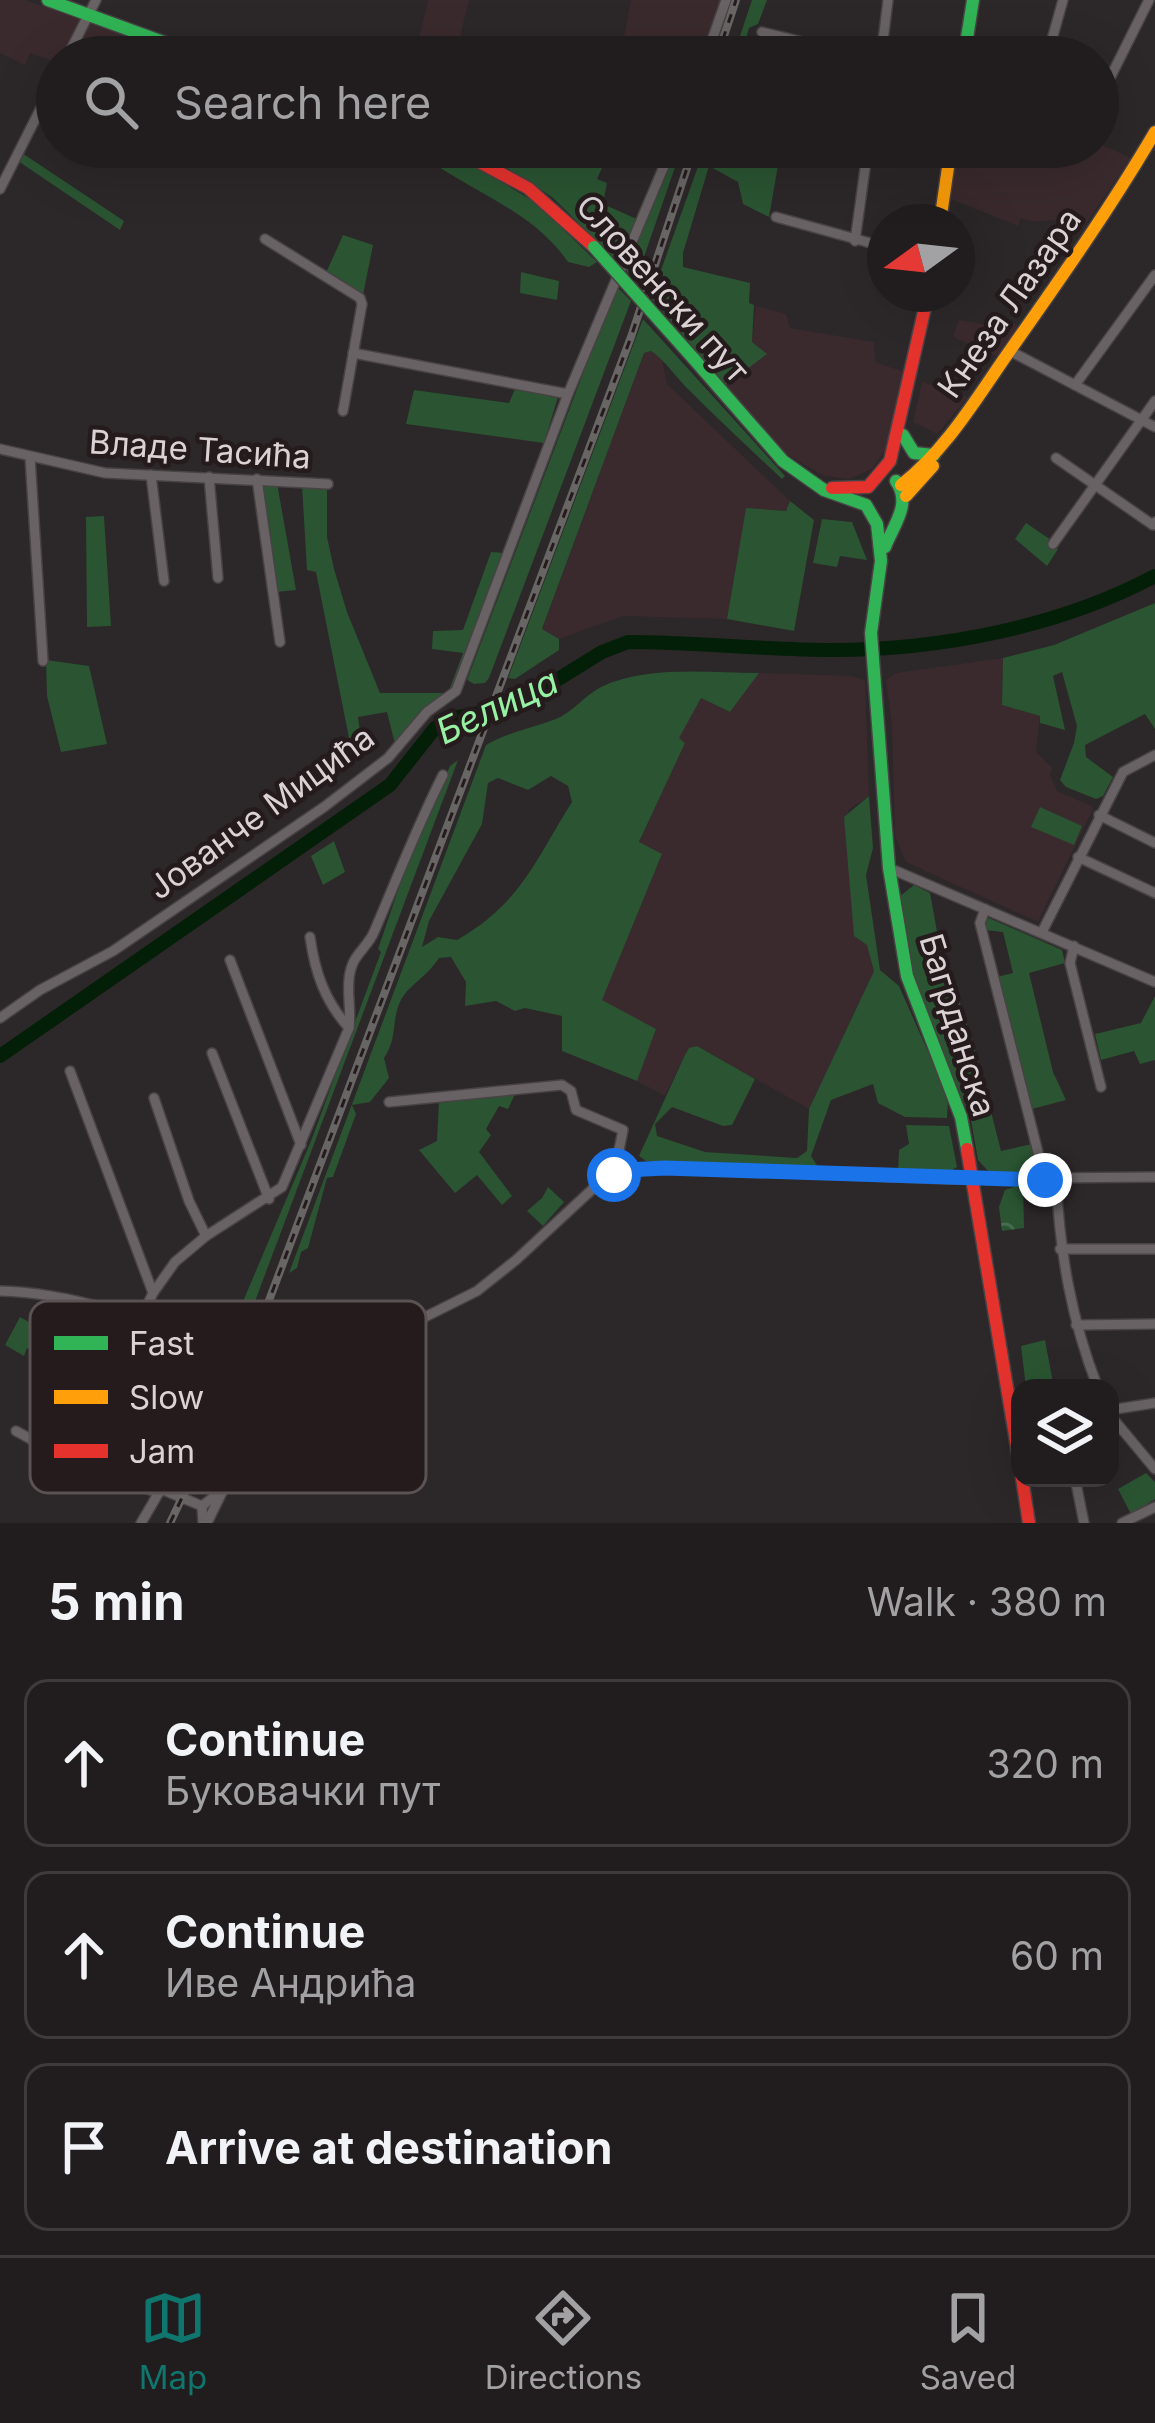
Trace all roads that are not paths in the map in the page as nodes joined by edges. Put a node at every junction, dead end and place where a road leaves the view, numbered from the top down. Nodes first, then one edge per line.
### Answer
1 (48, 0) edge
2 (96, 0) edge
3 (726, 0) edge
4 (888, 0) edge
5 (973, 0) edge
6 (1063, 0) edge
7 (1149, 0) edge
8 (89, 15) junction
9 (763, 32) dead end
10 (78, 36) edge
11 (146, 36) edge
12 (713, 36) edge
13 (779, 36) edge
14 (884, 36) edge
15 (967, 36) edge
16 (1053, 36) edge
17 (1119, 60) edge
18 (36, 118) edge
19 (1155, 132) edge
20 (498, 168) edge
21 (663, 168) edge
22 (865, 168) edge
23 (948, 168) edge
24 (0, 189) edge
25 (943, 204) edge
26 (776, 217) dead end
27 (265, 239) dead end
28 (855, 241) junction
29 (867, 243) edge
30 (1155, 275) edge
31 (924, 312) edge
32 (1010, 352) junction
33 (353, 353) junction
34 (1075, 385) junction
35 (568, 394) junction
36 (1155, 401) edge
37 (904, 406) junction
38 (343, 411) dead end
39 (1141, 420) junction
40 (1155, 427) edge
41 (903, 435) junction
42 (0, 448) edge
43 (939, 449) junction
44 (30, 457) junction
45 (1056, 458) dead end
46 (151, 475) junction
47 (208, 477) junction
48 (257, 479) junction
49 (873, 483) junction
50 (328, 484) dead end
51 (1095, 485) junction
52 (819, 486) junction
53 (902, 488) junction
54 (870, 511) junction
55 (896, 517) junction
56 (1154, 523) edge
57 (1053, 544) dead end
58 (881, 561) junction
59 (218, 578) dead end
60 (164, 581) dead end
61 (280, 642) dead end
62 (44, 661) dead end
63 (1155, 755) edge
64 (443, 775) dead end
65 (1099, 815) junction
66 (1155, 843) edge
67 (1078, 857) junction
68 (889, 868) junction
69 (1155, 892) edge
70 (985, 909) junction
71 (1042, 932) junction
72 (310, 938) dead end
73 (1074, 946) junction
74 (230, 960) dead end
75 (1155, 982) edge
76 (0, 1018) edge
77 (349, 1028) junction
78 (212, 1052) dead end
79 (70, 1071) dead end
80 (1101, 1087) dead end
81 (154, 1098) dead end
82 (389, 1102) dead end
83 (301, 1145) junction
84 (614, 1175) junction
85 (1155, 1178) edge
86 (973, 1179) junction
87 (1050, 1179) junction
88 (269, 1199) junction
89 (206, 1236) junction
90 (1060, 1249) junction
91 (1155, 1249) edge
92 (0, 1292) edge
93 (153, 1293) junction
94 (68, 1301) edge
95 (149, 1301) edge
96 (426, 1316) edge
97 (1155, 1324) edge
98 (1076, 1325) junction
99 (1095, 1379) edge
100 (1155, 1403) edge
101 (1011, 1410) edge
102 (1119, 1411) edge
103 (1119, 1424) edge
104 (16, 1431) dead end
105 (30, 1439) edge
106 (1155, 1469) edge
107 (1023, 1487) edge
108 (1077, 1487) edge
109 (159, 1493) edge
110 (166, 1493) edge
111 (220, 1493) edge
112 (223, 1493) edge
113 (202, 1506) junction
114 (1155, 1507) edge
115 (141, 1523) edge
116 (205, 1523) edge
117 (1029, 1523) edge
118 (1084, 1523) edge
119 (1122, 1523) edge

1 - 8 main road
2 - 8 street
3 - 12 street
4 - 14 street
5 - 15 main road
6 - 16 street
7 - 17 street
8 - 10 street
8 - 11 main road
9 - 13 street
18 - 24 street
19 - 32 main road, Кнеза Лазара
20 - 52 main road, Словенски пут, bridge
21 - 35 street, Јованче Мицића
22 - 28 street
23 - 25 main road
26 - 28 street
27 - 33 street
28 - 29 street
30 - 34 street
31 - 37 main road
32 - 34 street
32 - 43 main road, Кнеза Лазара
33 - 35 street
33 - 38 street
34 - 39 street
35 - 76 street, Јованче Мицића
36 - 39 street
37 - 41 main road
37 - 49 main road
39 - 40 street
39 - 51 street
41 - 43 main road
41 - 53 main road
42 - 44 street, Владе Тасића
43 - 53 main road, Кнеза Лазара
44 - 46 street, Владе Тасића
44 - 62 street
45 - 51 street
46 - 47 street, Владе Тасића
46 - 60 street
47 - 48 street, Владе Тасића
47 - 59 street
48 - 50 street, Владе Тасића
48 - 61 street
49 - 52 main road
49 - 53 main road
49 - 54 main road
51 - 56 street
51 - 57 street
52 - 54 main road, Словенски пут
53 - 55 main road
54 - 55 main road
54 - 58 main road
55 - 58 main road
58 - 68 main road, Багрданска
63 - 65 street
64 - 77 street
65 - 66 street
65 - 67 street
67 - 69 street
67 - 71 street
68 - 70 street
68 - 86 main road, Багрданска
70 - 71 street
70 - 87 street
71 - 73 street
72 - 77 street
73 - 75 street
73 - 80 street
74 - 83 street
77 - 83 street
78 - 88 street
79 - 93 street
81 - 89 street
82 - 84 street
83 - 88 street
84 - 86 street
84 - 96 street
85 - 87 street
86 - 87 street
86 - 101 main road, Багрданска
87 - 90 street
88 - 89 street
89 - 93 street
90 - 91 street
90 - 98 street
92 - 94 street
93 - 95 street
97 - 98 street
98 - 99 street
100 - 102 street
103 - 106 street
104 - 105 street
107 - 117 main road
108 - 118 street
109 - 115 street
110 - 113 street
111 - 113 street
112 - 116 street
113 - 116 street
114 - 119 street

